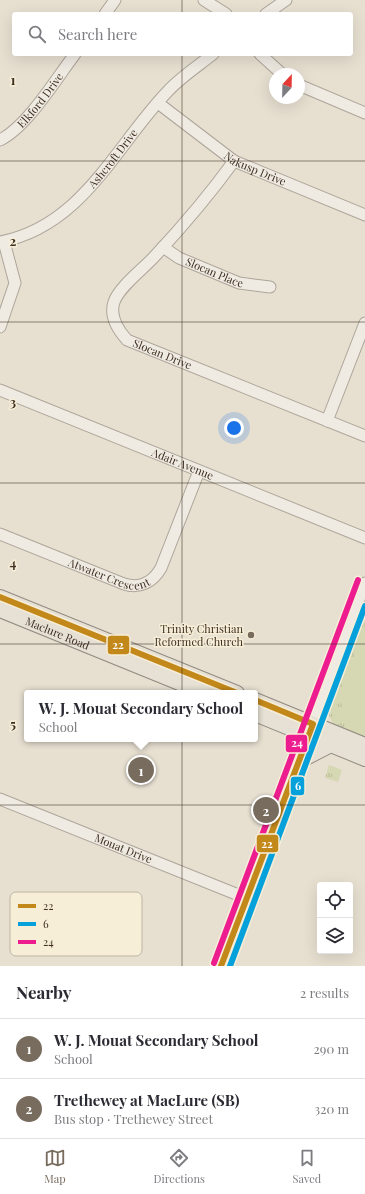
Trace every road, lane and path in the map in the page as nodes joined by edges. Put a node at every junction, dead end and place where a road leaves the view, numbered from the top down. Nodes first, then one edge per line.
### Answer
1 (115, 0) edge
2 (204, 0) edge
3 (286, 0) edge
4 (106, 12) edge
5 (223, 12) edge
6 (269, 12) edge
7 (73, 56) edge
8 (210, 56) edge
9 (262, 56) edge
10 (275, 68) edge
11 (305, 88) edge
12 (158, 103) junction
13 (365, 113) edge
14 (0, 140) edge
15 (234, 161) junction
16 (365, 215) edge
17 (2, 242) edge
18 (163, 247) junction
19 (270, 287) dead end
20 (365, 323) edge
21 (0, 327) edge
22 (0, 390) edge
23 (327, 421) junction
24 (365, 436) edge
25 (199, 471) junction
26 (0, 534) edge
27 (365, 538) edge
28 (365, 583) edge
29 (0, 597) edge
30 (0, 610) edge
31 (197, 690) edge
32 (230, 690) edge
33 (258, 702) edge
34 (258, 715) edge
35 (310, 729) junction
36 (331, 745) junction
37 (365, 745) edge
38 (365, 759) edge
39 (298, 762) junction
40 (0, 799) edge
41 (246, 898) junction
42 (221, 966) edge

1 - 4 street
2 - 5 street
3 - 6 street
7 - 14 street, Elkford Drive
8 - 12 street, Ashcroft Drive
9 - 10 street
11 - 13 street
12 - 15 street, Nakusp Drive
12 - 17 street, Ashcroft Drive
15 - 16 street, Nakusp Drive
15 - 18 street, Slocan Drive
17 - 21 street
18 - 19 street, Slocan Place
18 - 23 street, Slocan Drive
20 - 23 street
22 - 25 street, Adair Avenue
23 - 24 street, Slocan Drive
25 - 26 street, Atwater Crescent
25 - 27 street, Adair Avenue
28 - 35 street
29 - 32 main road, Maclure Road
30 - 31 main road, Maclure Road
33 - 35 main road
34 - 35 main road
35 - 36 main road
35 - 37 main road
35 - 39 main road
36 - 38 main road
36 - 39 main road
39 - 41 main road
40 - 41 street, Mouat Drive
41 - 42 main road

